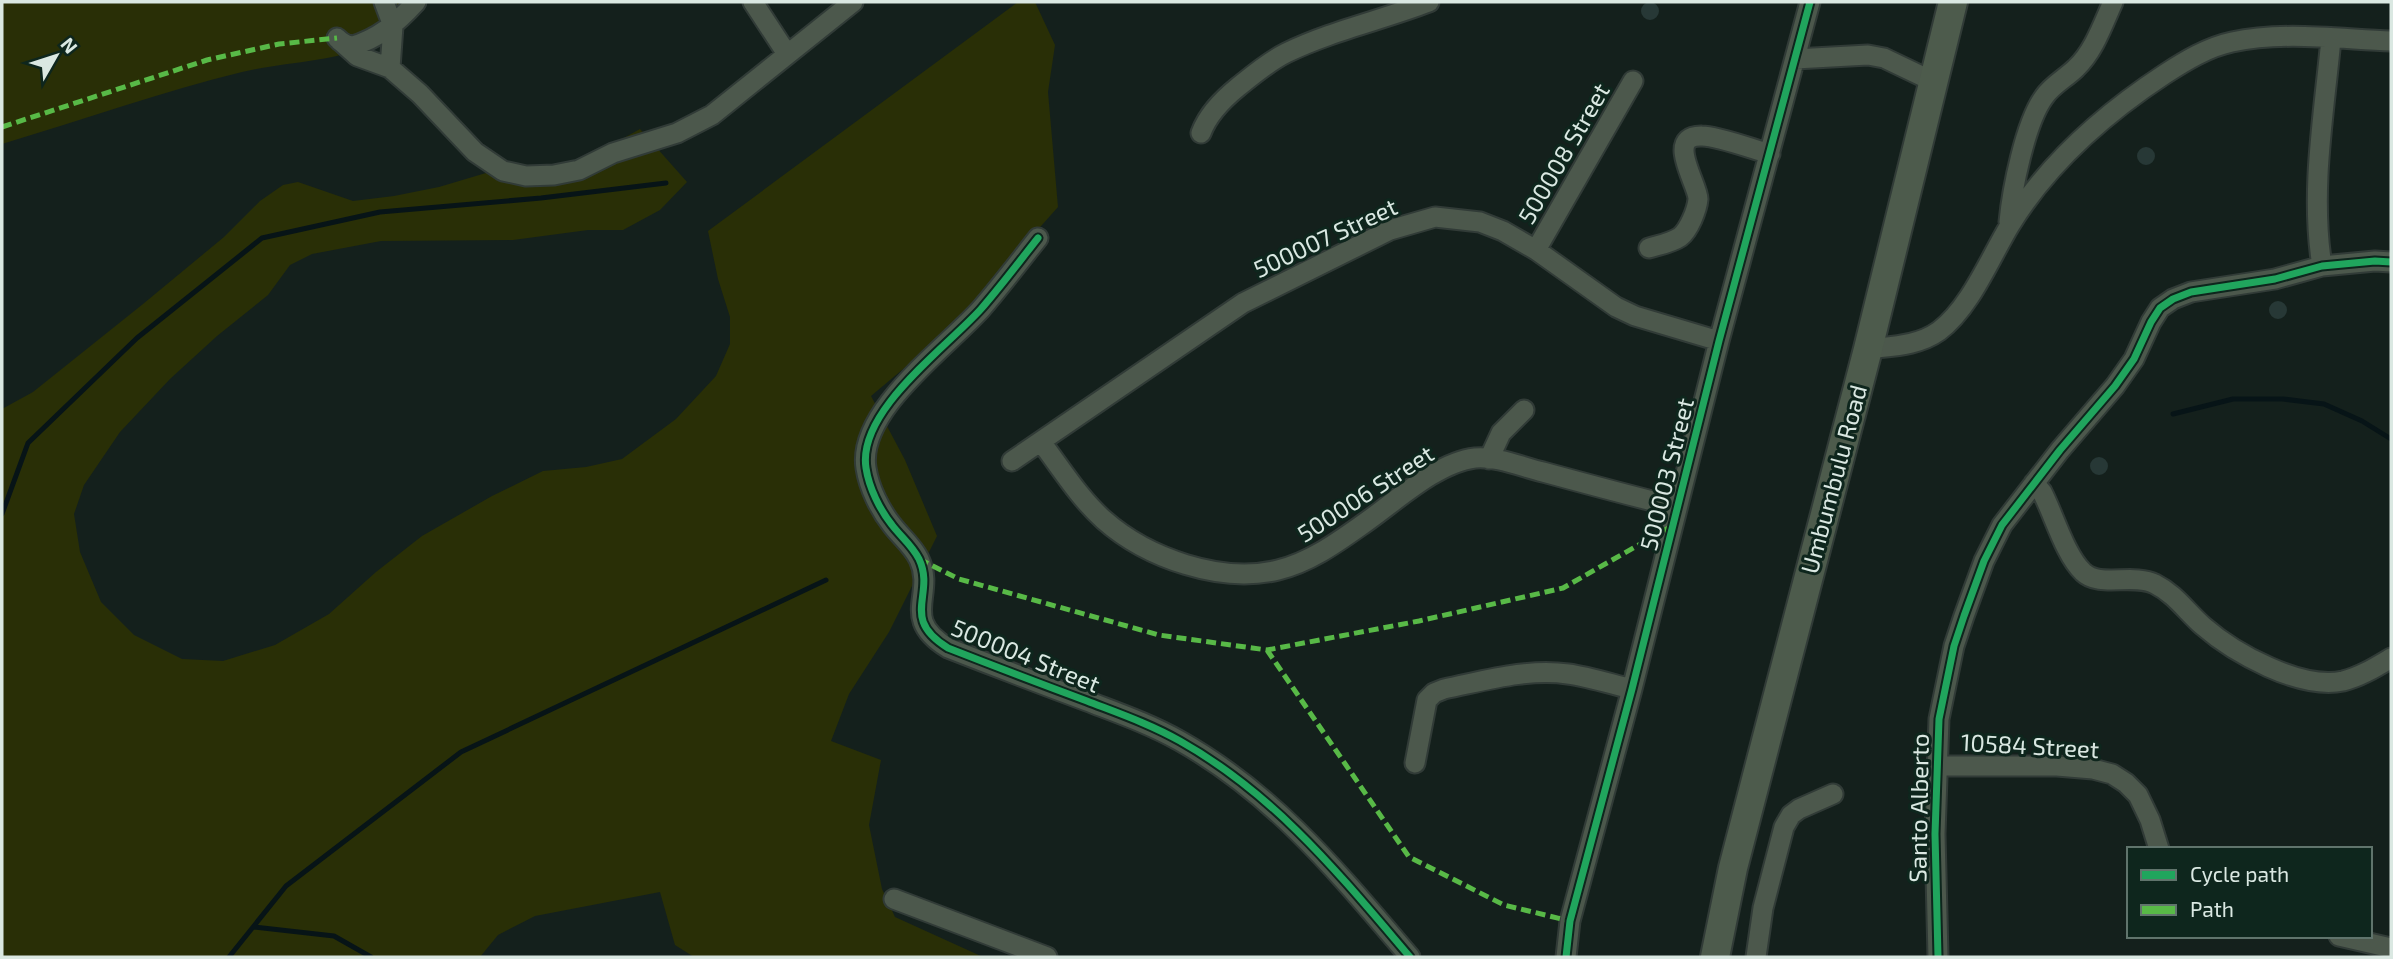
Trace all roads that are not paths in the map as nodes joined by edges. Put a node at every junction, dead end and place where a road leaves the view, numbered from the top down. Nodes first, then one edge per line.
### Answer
1 (384, 2) edge
2 (416, 2) edge
3 (753, 2) edge
4 (852, 2) edge
5 (1429, 2) edge
6 (1810, 2) edge
7 (1952, 2) edge
8 (2113, 2) edge
9 (393, 26) junction
10 (2331, 39) junction
11 (2391, 41) edge
12 (788, 54) junction
13 (1795, 59) junction
14 (390, 68) junction
15 (1633, 81) dead end
16 (1932, 81) junction
17 (1201, 133) dead end
18 (1770, 154) junction
19 (2009, 227) junction
20 (1038, 238) dead end
21 (1649, 248) dead end
22 (1536, 250) junction
23 (2391, 262) edge
24 (2322, 266) junction
25 (1719, 341) junction
26 (1868, 349) junction
27 (1524, 410) dead end
28 (1041, 442) junction
29 (1489, 459) junction
30 (1012, 461) dead end
31 (2034, 483) junction
32 (1676, 507) junction
33 (2391, 658) edge
34 (1632, 689) junction
35 (1415, 763) dead end
36 (1937, 766) junction
37 (1833, 793) dead end
38 (2158, 847) edge
39 (894, 899) dead end
40 (2348, 938) edge
41 (2391, 948) edge
42 (1047, 957) edge
43 (1410, 957) edge
44 (1566, 957) edge
45 (1715, 957) edge
46 (1756, 957) edge
47 (1938, 957) edge

1 - 9 street
2 - 9 street
3 - 12 street
4 - 12 street
5 - 17 street
6 - 13 street, 500003 Street
7 - 16 main road, Umbumbulu Road
8 - 19 street
9 - 14 street
9 - 14 street
10 - 11 street
10 - 19 street
10 - 24 street
12 - 14 street
13 - 16 street
13 - 18 street, 500003 Street
15 - 22 street, 500008 Street
16 - 26 main road, Umbumbulu Road
18 - 21 street
18 - 25 street, 500003 Street
19 - 26 street
20 - 43 street, 500004 Street
22 - 25 street, 500007 Street
22 - 28 street, 500007 Street
23 - 24 street, Santo Alberto
24 - 31 street, Santo Alberto
25 - 32 street, 500003 Street
26 - 45 main road, Umbumbulu Road
27 - 29 street
28 - 29 street, 500006 Street
28 - 30 street, 500007 Street
29 - 32 street, 500006 Street
31 - 33 street
31 - 36 street, Santo Alberto
32 - 34 street, 500003 Street
34 - 35 street
34 - 44 street, 500003 Street
36 - 38 street, 10584 Street
36 - 47 street, Santo Alberto
37 - 46 street
39 - 42 street
40 - 41 street

